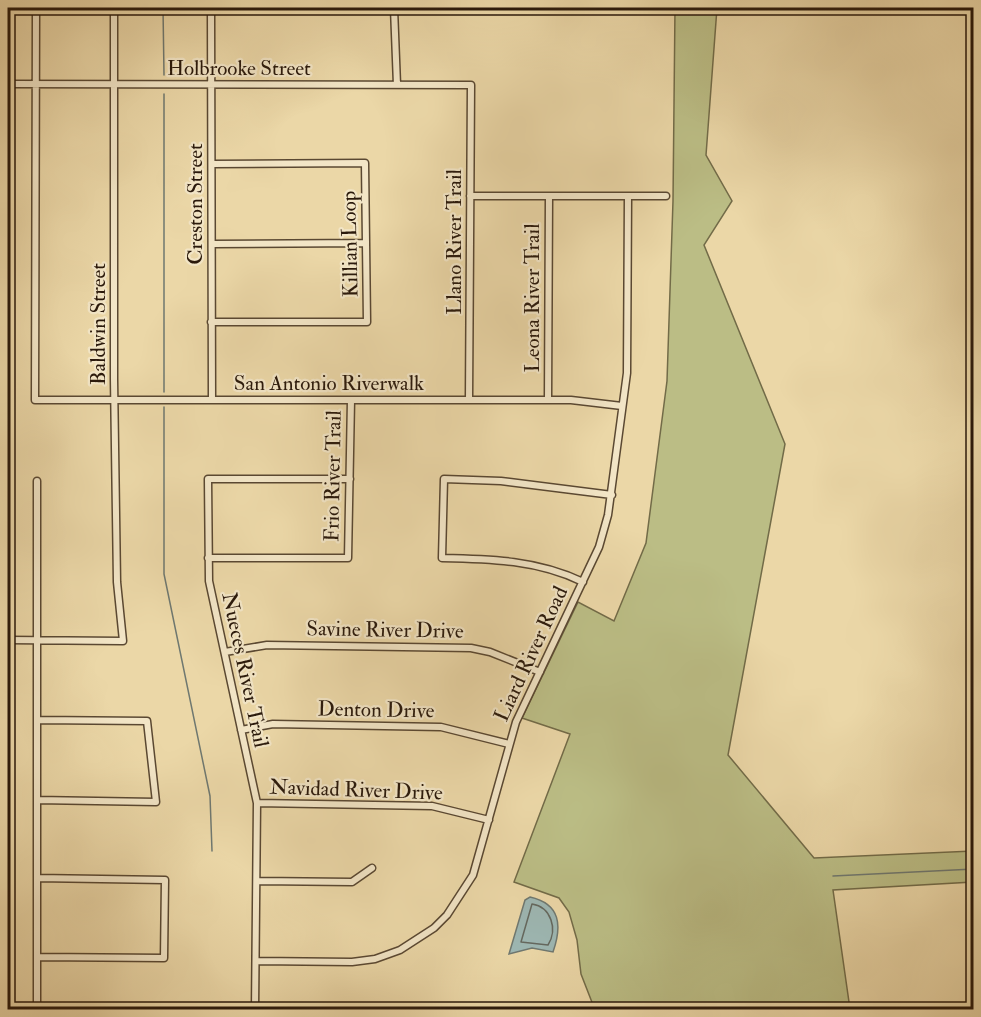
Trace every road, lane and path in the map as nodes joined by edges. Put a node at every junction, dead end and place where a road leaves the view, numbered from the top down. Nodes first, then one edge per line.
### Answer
1 (36, 8) edge
2 (114, 8) edge
3 (211, 8) edge
4 (394, 8) edge
5 (8, 84) edge
6 (36, 84) junction
7 (114, 85) junction
8 (212, 85) junction
9 (397, 85) junction
10 (471, 85) joint
11 (212, 164) junction
12 (471, 196) junction
13 (549, 196) junction
14 (628, 196) junction
15 (666, 196) dead end
16 (366, 243) junction
17 (213, 244) junction
18 (211, 322) junction
19 (114, 400) junction
20 (212, 400) junction
21 (351, 400) junction
22 (469, 400) junction
23 (548, 400) junction
24 (622, 406) junction
25 (350, 479) junction
26 (37, 481) dead end
27 (612, 495) junction
28 (208, 558) junction
29 (583, 582) junction
30 (8, 640) edge
31 (37, 640) junction
32 (225, 652) junction
33 (540, 672) junction
34 (38, 720) junction
35 (241, 730) junction
36 (509, 744) junction
37 (37, 800) junction
38 (257, 803) junction
39 (489, 820) junction
40 (372, 868) dead end
41 (37, 878) junction
42 (258, 881) junction
43 (38, 957) junction
44 (257, 961) junction
45 (37, 1010) edge
46 (255, 1010) edge

1 - 6 street
2 - 7 street, Baldwin Street
3 - 8 street, Creston Street
4 - 9 street
5 - 6 street, Holbrooke Street
6 - 7 street, Holbrooke Street
6 - 19 street, San Antonio Riverwalk
7 - 8 street, Holbrooke Street
7 - 19 street, Baldwin Street
8 - 9 street, Holbrooke Street
8 - 11 street, Creston Street
9 - 10 street, Holbrooke Street
10 - 12 street, Llano River Trail
11 - 16 street, Killian Loop
11 - 17 street, Creston Street
12 - 13 street
12 - 22 street, Llano River Trail
13 - 14 street
13 - 23 street, Leona River Trail
14 - 15 street
14 - 24 street, Liard River Road
16 - 17 street
16 - 18 street, Killian Loop
17 - 18 street, Creston Street
18 - 20 street, Creston Street
19 - 20 street, San Antonio Riverwalk
19 - 31 street, Baldwin Street
20 - 21 street, San Antonio Riverwalk
21 - 22 street, San Antonio Riverwalk
21 - 25 street, Frio River Trail
22 - 23 street, San Antonio Riverwalk
23 - 24 street, San Antonio Riverwalk
24 - 27 street, Liard River Road
25 - 28 street, Frio River Trail
25 - 28 street, Nueces River Trail
26 - 31 street
27 - 29 street, Liard River Road
27 - 29 street
28 - 32 street, Nueces River Trail
29 - 33 street, Liard River Road
30 - 31 street
31 - 34 street
32 - 33 street, Savine River Drive
32 - 35 street, Nueces River Trail
33 - 36 street, Liard River Road
34 - 37 street
34 - 37 street
35 - 36 street, Denton Drive
35 - 38 street, Nueces River Trail
36 - 39 street, Liard River Road
37 - 41 street
38 - 39 street, Navidad River Drive
38 - 42 street, Nueces River Trail
39 - 44 street, Liard River Road
40 - 42 street
41 - 43 street
41 - 43 street
42 - 44 street, Nueces River Trail
43 - 45 street
44 - 46 street, Nueces River Trail

